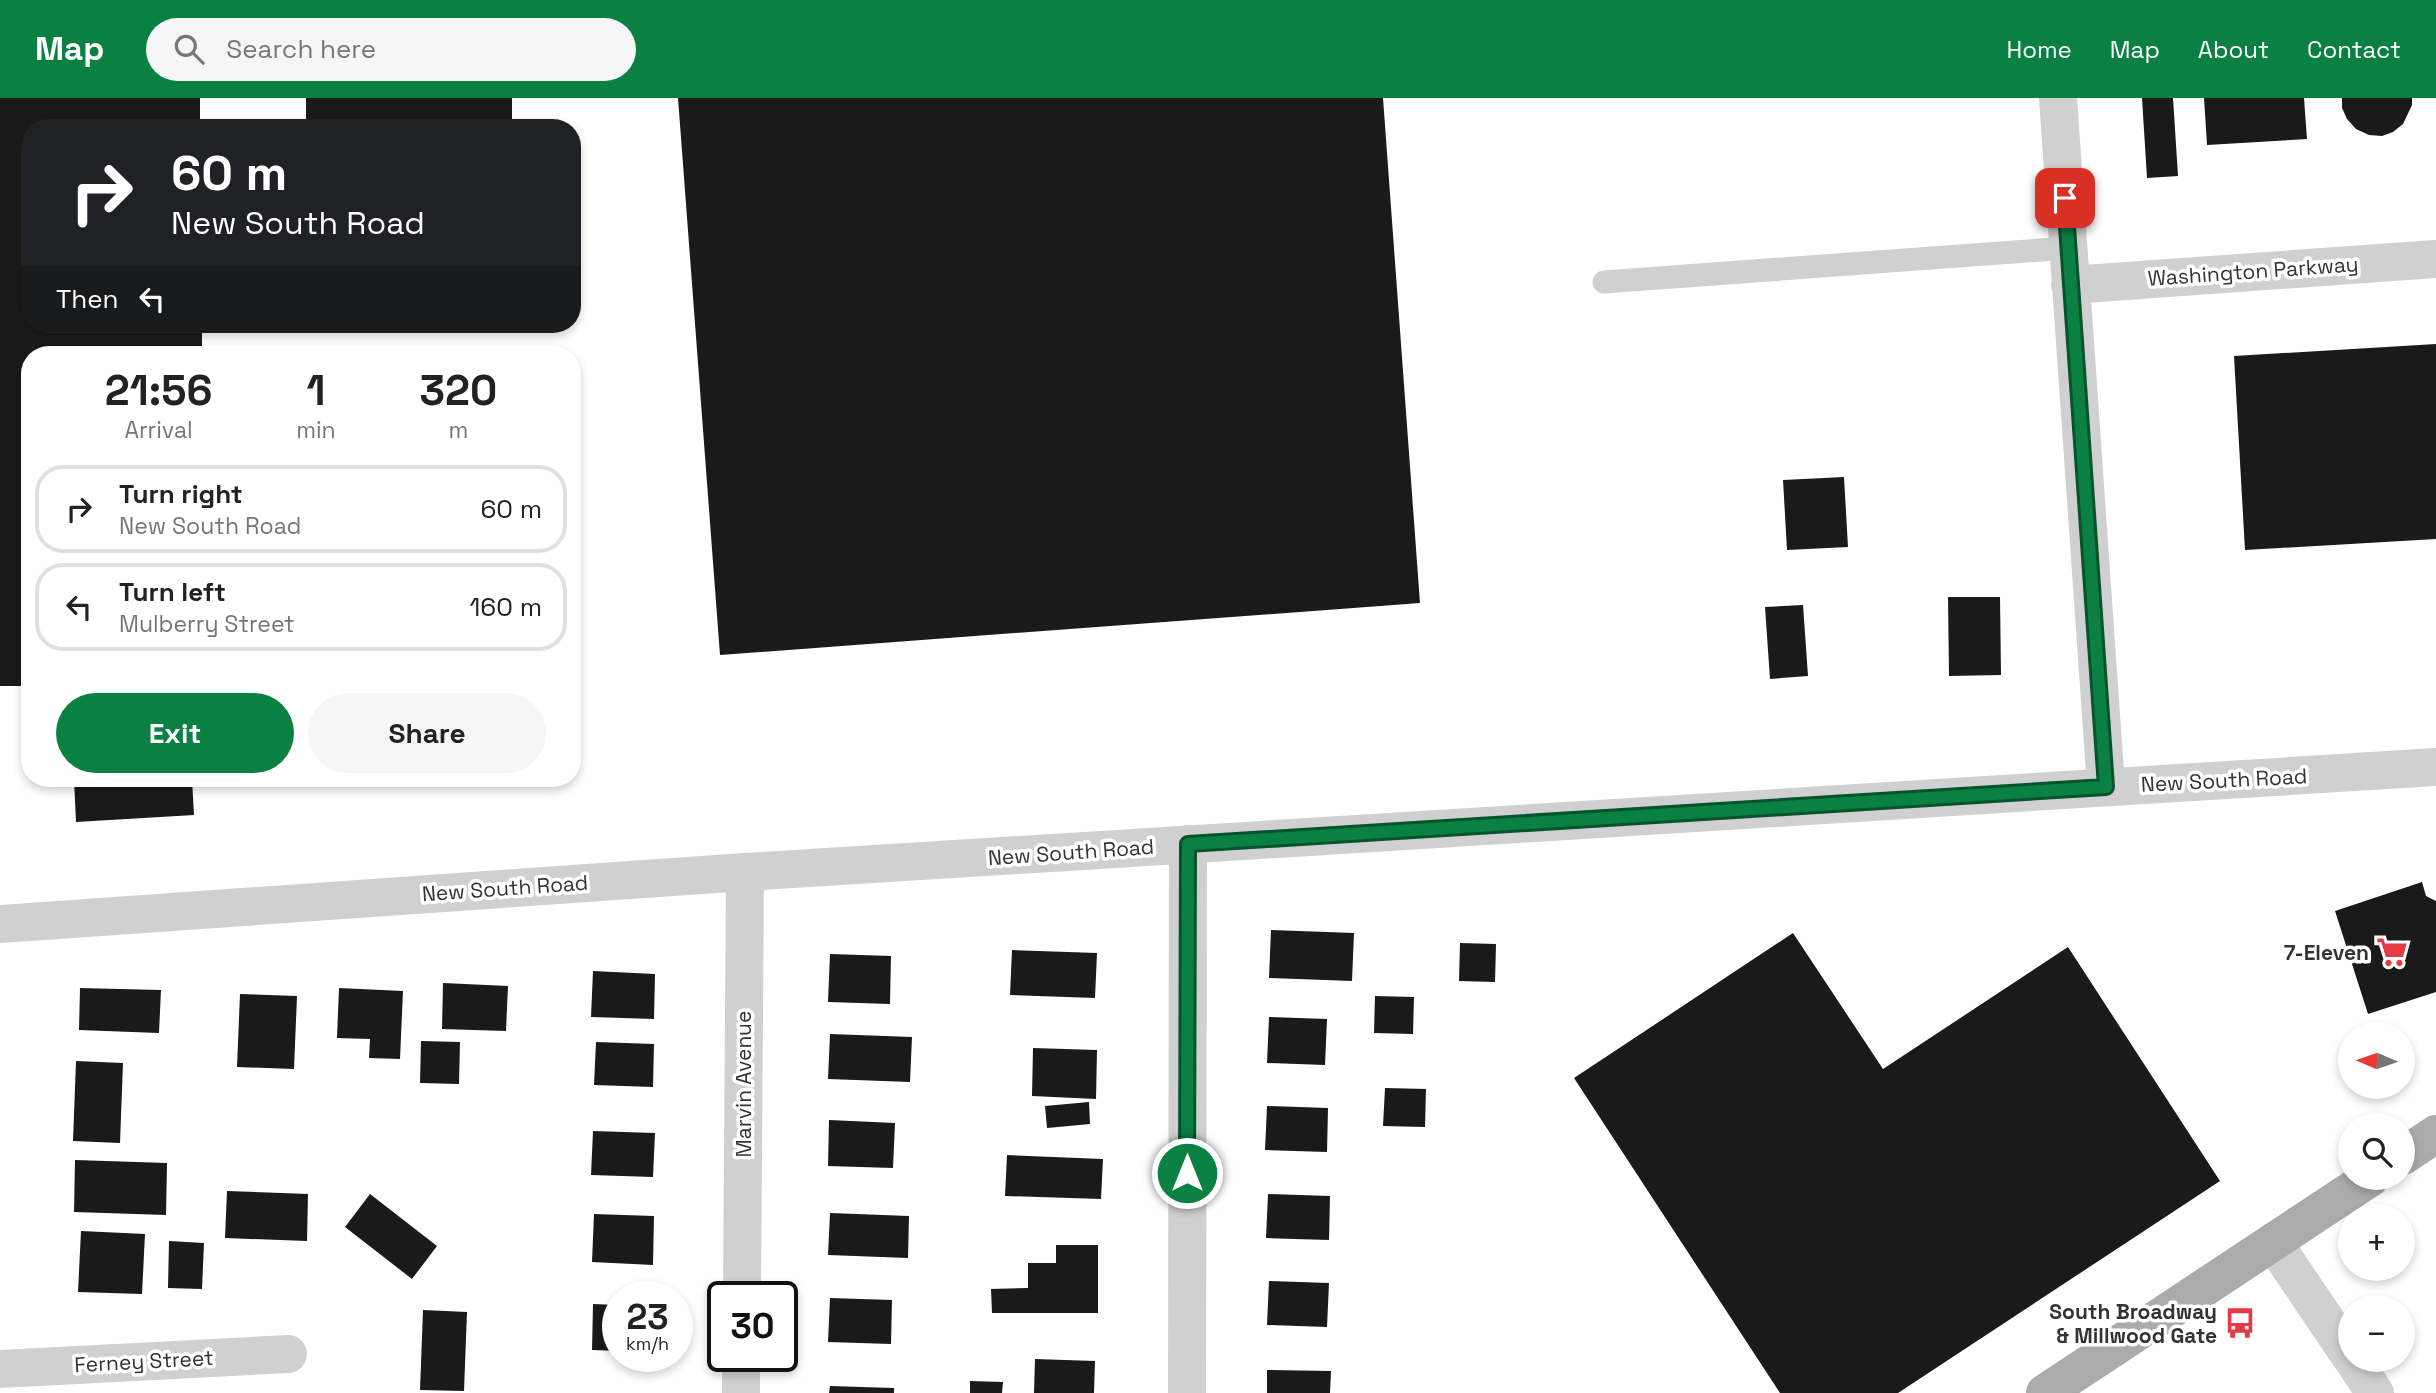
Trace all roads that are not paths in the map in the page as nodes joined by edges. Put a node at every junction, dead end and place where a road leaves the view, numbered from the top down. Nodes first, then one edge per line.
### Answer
1 (2058, 98) edge
2 (2436, 258) edge
3 (2069, 266) junction
4 (1604, 282) dead end
5 (2436, 767) edge
6 (2106, 787) junction
7 (1188, 844) junction
8 (745, 872) junction
9 (0, 924) edge
10 (2436, 1134) edge
11 (2415, 1148) edge
12 (2352, 1190) edge
13 (2273, 1242) junction
14 (742, 1281) edge
15 (2338, 1339) edge
16 (288, 1354) dead end
17 (0, 1369) edge
18 (741, 1372) edge
19 (2361, 1372) edge
20 (741, 1393) edge
21 (1187, 1393) edge
22 (2045, 1393) edge
23 (2375, 1393) edge

1 - 3 street
2 - 3 street, Washington Parkway
3 - 4 lane
3 - 6 street
5 - 6 street, New South Road
6 - 7 street, New South Road
7 - 8 street, New South Road
7 - 21 street
8 - 9 street, New South Road
8 - 14 street, Marvin Avenue
10 - 11 main road
12 - 13 main road
13 - 15 street
13 - 22 main road
16 - 17 street, Ferney Street
18 - 20 street
19 - 23 street

